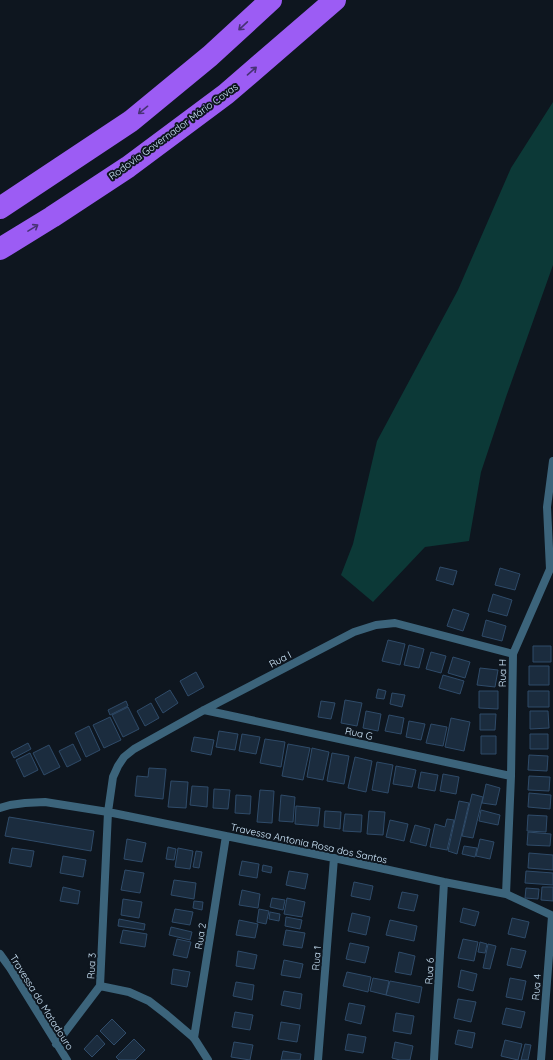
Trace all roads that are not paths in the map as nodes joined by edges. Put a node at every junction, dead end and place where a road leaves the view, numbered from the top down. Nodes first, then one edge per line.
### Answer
1 (271, 0) edge
2 (335, 0) edge
3 (0, 208) edge
4 (0, 249) edge
5 (553, 461) edge
6 (551, 570) edge
7 (512, 654) junction
8 (204, 710) junction
9 (511, 776) junction
10 (0, 808) edge
11 (108, 812) junction
12 (226, 836) junction
13 (334, 858) junction
14 (444, 882) junction
15 (506, 894) junction
16 (552, 916) edge
17 (0, 954) edge
18 (100, 986) junction
19 (194, 1038) junction
20 (56, 1044) junction
21 (67, 1060) edge
22 (208, 1060) edge
23 (318, 1060) edge
24 (434, 1060) edge
25 (541, 1060) edge

1 -> 3 highway
4 -> 2 highway, Rodovia Governador Mário Covas
5 - 6 street, Rua H
6 - 7 street, Rua H
7 - 8 street, Rua I
7 - 9 street, Rua H
8 - 9 street, Rua G
8 - 11 street, Rua I
9 - 15 street, Rua H
10 - 11 street, Travessa Antonia Rosa dos Santos
11 - 12 street, Travessa Antonia Rosa dos Santos
11 - 18 street, Rua 3
12 - 13 street, Travessa Antonia Rosa dos Santos
12 - 19 street, Rua 2
13 - 14 street, Travessa Antonia Rosa dos Santos
13 - 23 street, Rua 1
14 - 15 street, Travessa Antonia Rosa dos Santos
14 - 24 street, Rua 6
15 - 16 street, Travessa Antonia Rosa dos Santos
16 - 25 street, Rua 4
17 - 20 street, Travessa do Matadouro
18 - 19 street, Rua 3
18 - 20 street
19 - 22 street, Rua 3
20 - 21 street, Travessa do Matadouro

